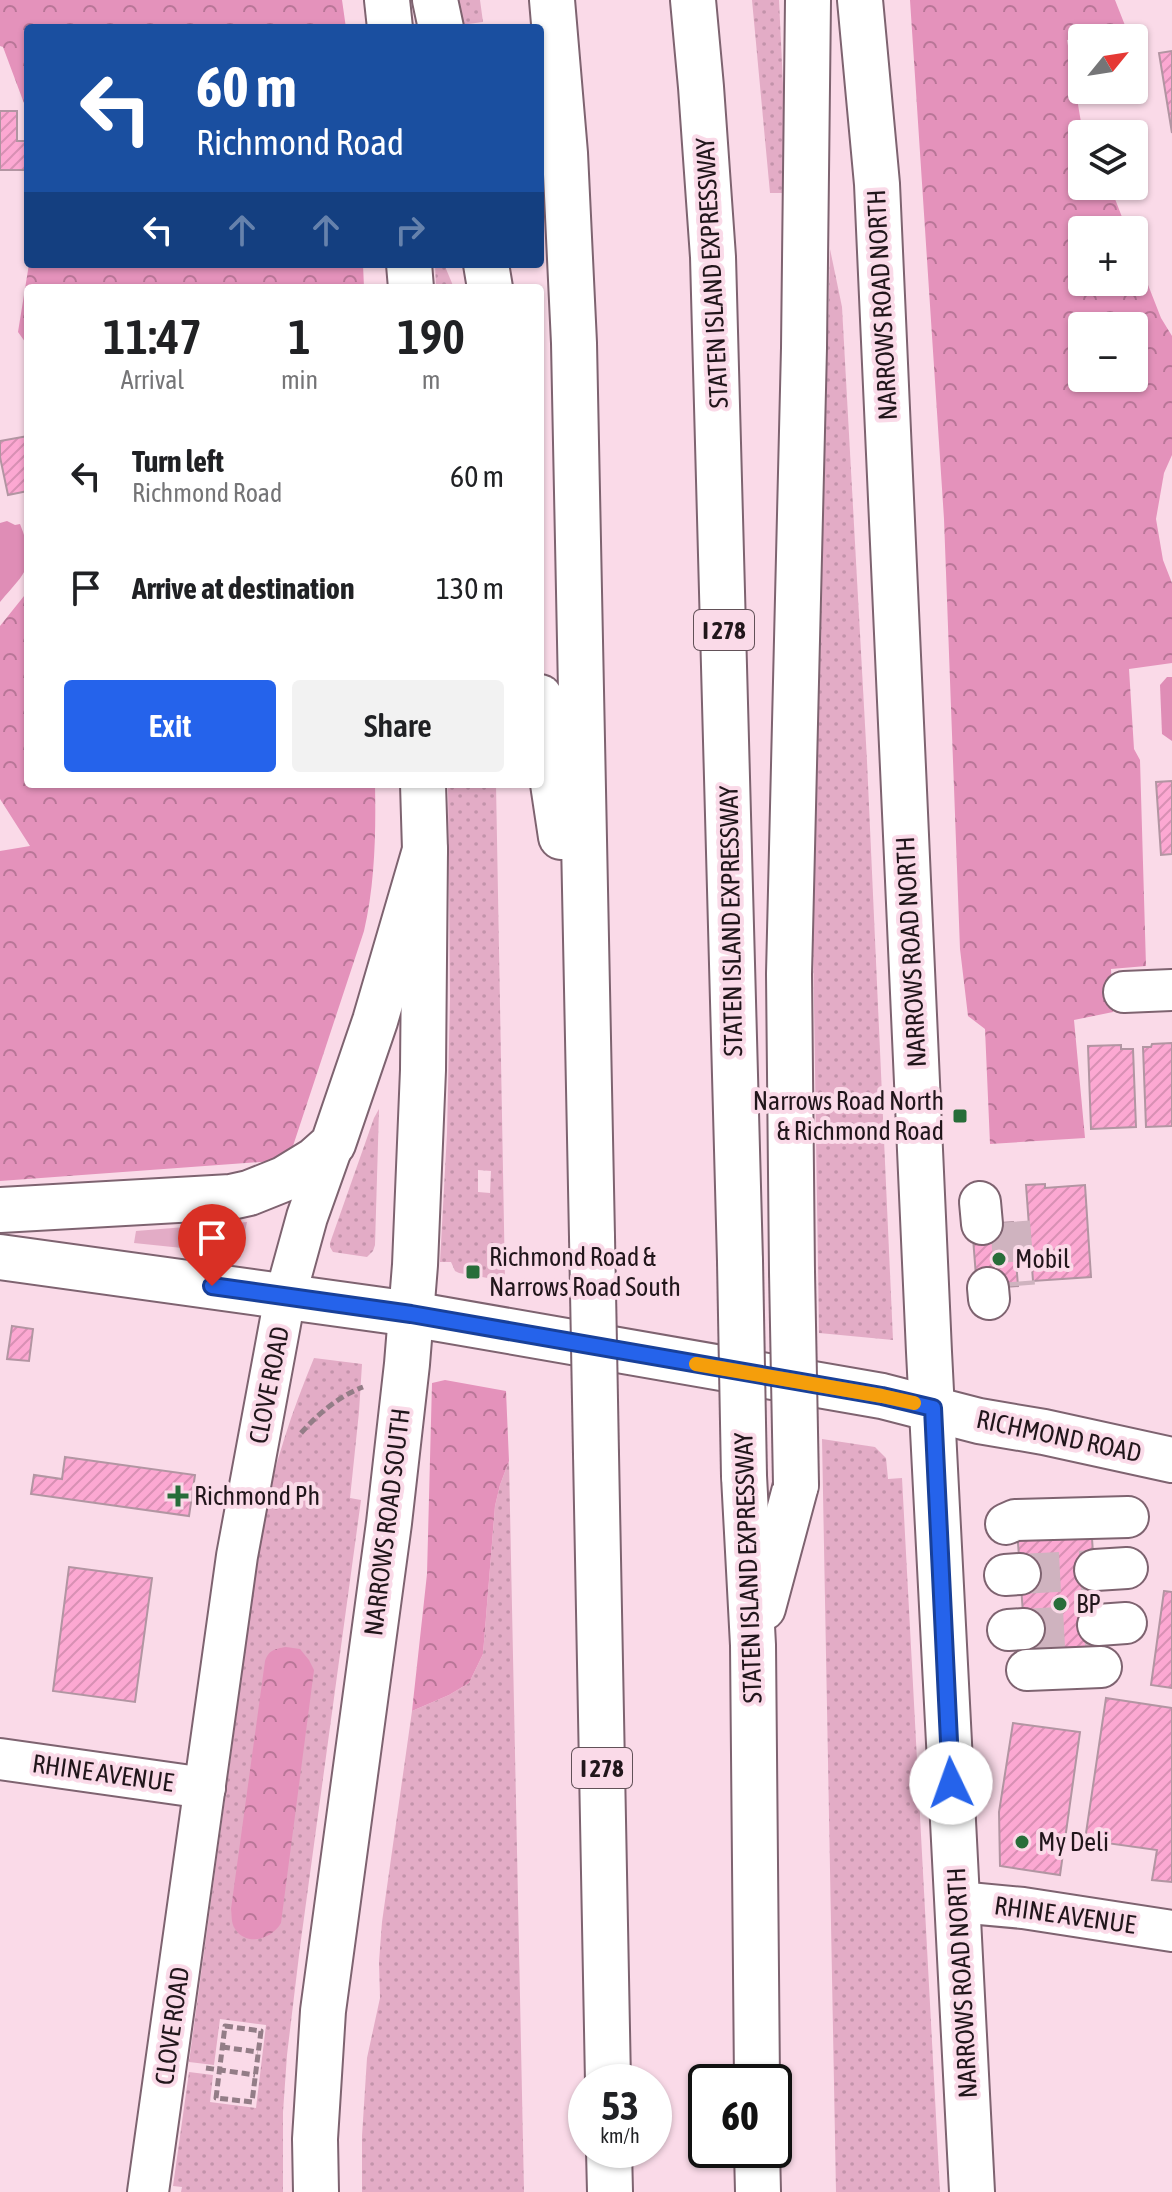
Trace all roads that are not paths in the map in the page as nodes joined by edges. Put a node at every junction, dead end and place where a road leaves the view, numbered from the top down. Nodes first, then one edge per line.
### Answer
1 (387, 0) edge
2 (435, 0) edge
3 (552, 0) edge
4 (693, 0) edge
5 (808, 0) edge
6 (860, 0) edge
7 (390, 24) edge
8 (440, 24) edge
9 (544, 723) edge
10 (423, 788) edge
11 (425, 850) junction
12 (1172, 990) edge
13 (1124, 992) dead end
14 (588, 1013) junction
15 (333, 1144) junction
16 (0, 1210) edge
17 (0, 1257) edge
18 (285, 1297) junction
19 (411, 1314) junction
20 (933, 1408) junction
21 (1172, 1460) edge
22 (1128, 1517) dead end
23 (1006, 1524) dead end
24 (753, 1645) junction
25 (1101, 1667) dead end
26 (1027, 1670) dead end
27 (0, 1759) edge
28 (205, 1788) junction
29 (958, 1902) junction
30 (1172, 1931) edge
31 (608, 2064) edge
32 (757, 2064) edge
33 (609, 2168) edge
34 (757, 2168) edge
35 (148, 2192) edge
36 (316, 2192) edge
37 (610, 2192) edge
38 (758, 2192) edge
39 (972, 2192) edge

1 - 7 main road
2 - 8 main road
3 - 14 main road, I 278
4 - 24 main road, STATEN ISLAND EXPRESSWAY / I 278, bridge
5 - 24 main road, bridge
6 - 20 main road, NARROWS ROAD NORTH
9 - 14 main road
10 - 11 main road, CLOVE ROAD
11 - 15 main road, CLOVE ROAD
11 - 19 main road, NARROWS ROAD SOUTH
12 - 13 street
14 - 31 main road, I 278, bridge
15 - 16 main road
15 - 18 street, CLOVE ROAD
17 - 18 main road, RICHMOND ROAD
18 - 19 main road, RICHMOND ROAD
18 - 28 street, CLOVE ROAD
19 - 20 main road, RICHMOND ROAD
19 - 36 main road, NARROWS ROAD SOUTH
20 - 21 main road, RICHMOND ROAD
20 - 29 main road, NARROWS ROAD NORTH
22 - 23 street
24 - 32 main road, STATEN ISLAND EXPRESSWAY / I 278
25 - 26 street
27 - 28 street, RHINE AVENUE
28 - 35 street, CLOVE ROAD
29 - 30 street, RHINE AVENUE
29 - 39 main road, NARROWS ROAD NORTH
33 - 37 main road
34 - 38 main road

